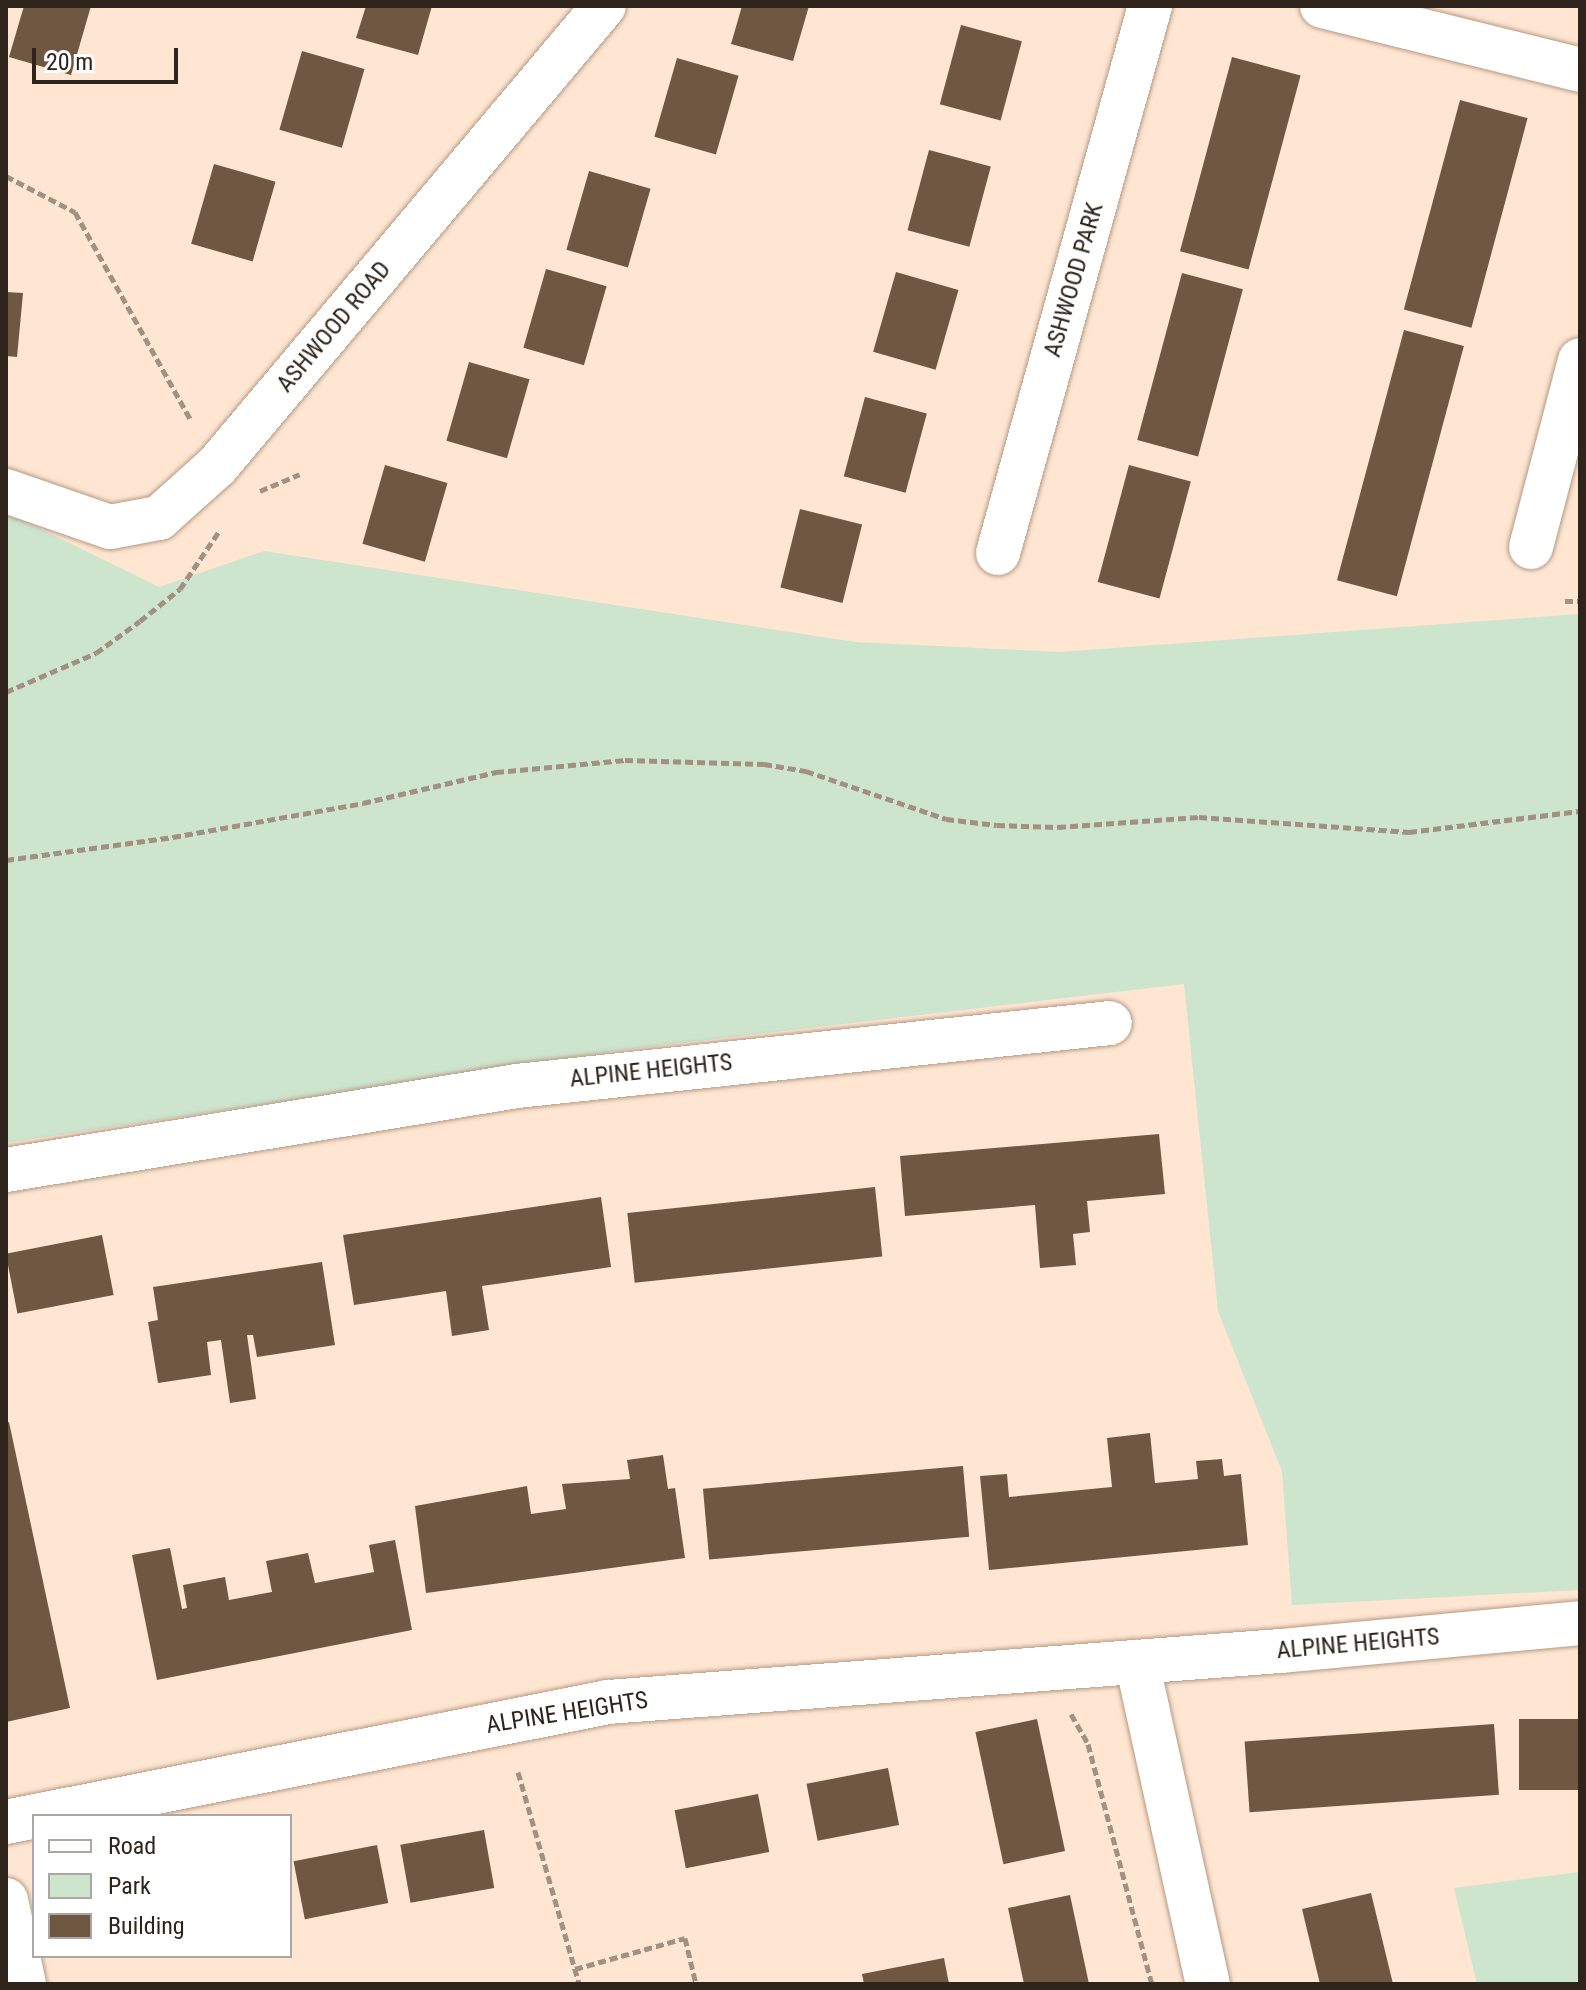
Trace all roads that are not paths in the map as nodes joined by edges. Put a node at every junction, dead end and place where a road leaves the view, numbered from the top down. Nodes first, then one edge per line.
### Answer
1 (604, 6) edge
2 (1150, 6) edge
3 (1322, 6) edge
4 (1580, 70) edge
5 (1580, 360) edge
6 (6, 491) edge
7 (1531, 547) dead end
8 (998, 553) dead end
9 (1110, 1023) dead end
10 (6, 1170) edge
11 (1580, 1623) edge
12 (1137, 1662) junction
13 (46, 1814) edge
14 (32, 1817) edge
15 (6, 1822) edge
16 (6, 1900) edge
17 (24, 1984) edge
18 (1208, 1984) edge

1 - 6 street, ASHWOOD ROAD
2 - 8 street, ASHWOOD PARK
3 - 4 street
5 - 7 street
9 - 10 street, ALPINE HEIGHTS
11 - 12 street, ALPINE HEIGHTS
12 - 13 street, ALPINE HEIGHTS
12 - 18 street
14 - 15 street, ALPINE HEIGHTS
16 - 17 street

